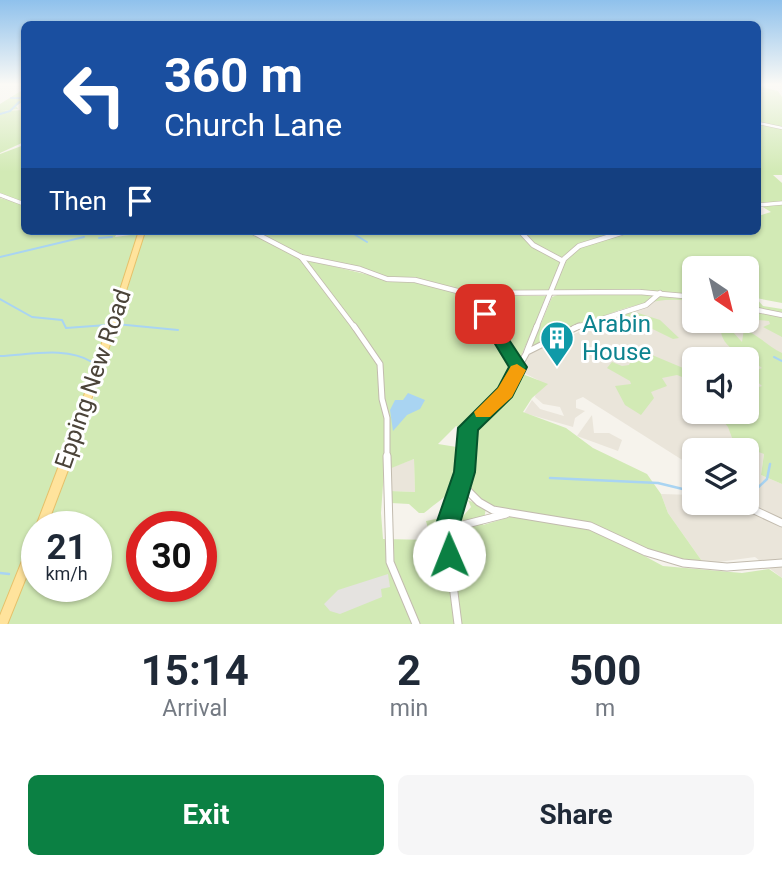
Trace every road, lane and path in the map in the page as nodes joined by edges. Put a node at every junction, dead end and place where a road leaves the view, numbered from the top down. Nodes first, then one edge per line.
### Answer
1 (761, 124) edge
2 (782, 128) edge
3 (0, 195) edge
4 (21, 203) edge
5 (782, 203) edge
6 (761, 205) edge
7 (141, 235) edge
8 (259, 235) edge
9 (524, 235) edge
10 (614, 235) edge
11 (301, 257) junction
12 (563, 261) junction
13 (474, 293) junction
14 (550, 293) junction
15 (660, 293) junction
16 (682, 296) edge
17 (760, 311) edge
18 (782, 315) edge
19 (527, 352) junction
20 (518, 367) junction
21 (461, 484) junction
22 (47, 511) edge
23 (759, 512) edge
24 (507, 514) junction
25 (781, 522) edge
26 (446, 530) junction
27 (782, 563) edge
28 (21, 577) edge
29 (2, 624) edge
30 (416, 624) edge
31 (458, 624) edge

1 - 2 street
3 - 4 street
5 - 6 street
7 - 22 main road, Epping New Road
8 - 11 street
9 - 12 street
10 - 12 street
11 - 13 street
11 - 30 street
12 - 14 street
13 - 14 street
13 - 20 street
14 - 15 street
14 - 19 street
15 - 16 street
15 - 19 street
17 - 18 street
19 - 20 street
20 - 21 street
21 - 24 street
21 - 26 street
23 - 25 street
24 - 26 street
24 - 27 street
26 - 31 street
28 - 29 main road

